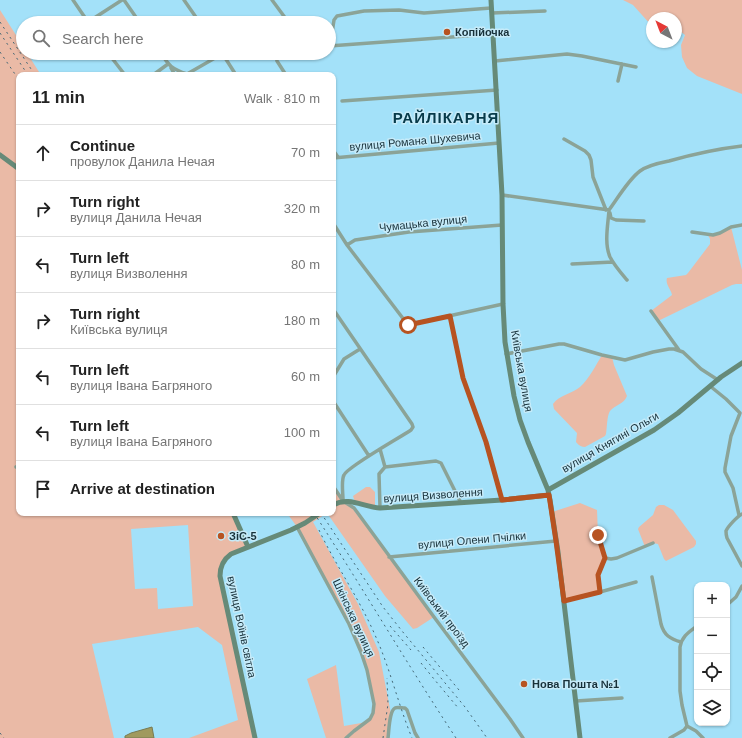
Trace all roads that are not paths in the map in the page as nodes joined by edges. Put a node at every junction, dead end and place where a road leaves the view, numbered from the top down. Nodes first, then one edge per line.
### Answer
1 (73, 0) edge
2 (123, 0) edge
3 (184, 0) edge
4 (272, 0) edge
5 (490, 0) edge
6 (491, 10) junction
7 (545, 11) dead end
8 (84, 16) edge
9 (98, 16) edge
10 (135, 16) edge
11 (195, 16) edge
12 (284, 16) edge
13 (336, 17) edge
14 (493, 34) junction
15 (336, 46) edge
16 (113, 60) edge
17 (165, 60) edge
18 (210, 60) edge
19 (226, 60) edge
20 (277, 60) edge
21 (495, 61) junction
22 (168, 64) junction
23 (622, 64) junction
24 (636, 67) dead end
25 (123, 72) edge
26 (156, 72) edge
27 (174, 72) edge
28 (182, 72) edge
29 (190, 72) edge
30 (234, 72) edge
31 (284, 72) edge
32 (618, 81) dead end
33 (497, 90) junction
34 (342, 101) dead end
35 (564, 139) dead end
36 (499, 142) junction
37 (742, 146) edge
38 (336, 154) edge
39 (0, 156) edge
40 (338, 157) joint
41 (16, 167) edge
42 (502, 195) junction
43 (607, 210) junction
44 (644, 221) dead end
45 (502, 225) junction
46 (742, 225) edge
47 (336, 228) edge
48 (692, 232) dead end
49 (347, 245) junction
50 (614, 262) junction
51 (572, 264) dead end
52 (627, 280) dead end
53 (503, 304) junction
54 (651, 311) dead end
55 (336, 313) edge
56 (450, 316) junction
57 (360, 349) junction
58 (680, 350) junction
59 (506, 354) junction
60 (742, 363) edge
61 (336, 372) edge
62 (718, 380) junction
63 (710, 386) junction
64 (336, 406) edge
65 (380, 449) junction
66 (369, 456) junction
67 (385, 467) junction
68 (336, 490) edge
69 (549, 492) junction
70 (502, 500) junction
71 (343, 501) junction
72 (461, 503) junction
73 (336, 504) edge
74 (380, 508) junction
75 (740, 515) edge
76 (234, 516) edge
77 (316, 516) edge
78 (297, 527) junction
79 (598, 535) dead end
80 (556, 541) junction
81 (653, 543) dead end
82 (248, 547) junction
83 (389, 557) junction
84 (605, 558) junction
85 (742, 566) edge
86 (652, 577) dead end
87 (636, 582) dead end
88 (742, 588) edge
89 (600, 592) junction
90 (564, 601) junction
91 (730, 602) edge
92 (694, 628) edge
93 (681, 642) junction
94 (622, 698) dead end
95 (576, 701) junction
96 (687, 726) junction
97 (253, 738) edge
98 (346, 738) edge
99 (388, 738) edge
100 (418, 738) edge
101 (523, 738) edge
102 (580, 738) edge
103 (670, 738) edge
104 (703, 738) edge

1 - 8 street
2 - 9 street
2 - 10 street
3 - 11 street
4 - 12 street
5 - 6 street, Київська вулиця
6 - 7 street
6 - 13 street
6 - 14 street, Київська вулиця
14 - 15 street
14 - 21 street, Київська вулиця
16 - 25 street
17 - 22 street
18 - 29 street
19 - 30 street
20 - 31 street
21 - 23 street
21 - 33 street, Київська вулиця
22 - 26 street
22 - 27 street
22 - 28 street
23 - 24 street
23 - 32 street
33 - 34 street
33 - 36 street, Київська вулиця
35 - 43 street
36 - 40 street, вулиця Романа Шухевича
36 - 42 street, Київська вулиця
37 - 43 street
38 - 40 street
39 - 41 street
42 - 43 street
42 - 45 street, Київська вулиця
43 - 44 street
43 - 50 street
45 - 49 street, Чумацька вулиця
45 - 53 street, Київська вулиця
46 - 48 street
47 - 49 street
49 - 56 street
50 - 51 street
50 - 52 street
53 - 56 street
53 - 59 street, Київська вулиця
54 - 58 street
55 - 57 street
56 - 70 street
57 - 61 street
57 - 65 street
58 - 59 street
58 - 62 street
59 - 69 street, Київська вулиця
60 - 62 street, вулиця Княгині Ольги
62 - 63 street, вулиця Княгині Ольги
63 - 69 street, вулиця Княгині Ольги
63 - 75 street
64 - 66 street
65 - 66 street
65 - 67 street
66 - 71 street
67 - 72 street
67 - 74 street
68 - 71 street, Київський проїзд
69 - 70 street, вулиця Визволення
69 - 80 street, Київська вулиця
70 - 72 street, вулиця Визволення
71 - 73 street
71 - 74 street, вулиця Визволення
71 - 83 street, Київський проїзд
72 - 74 street, вулиця Визволення
75 - 85 street
76 - 82 street
77 - 78 street
78 - 82 street
78 - 98 street, Шкінська вулиця
79 - 84 street
80 - 83 street, вулиця Олени Пчілки
80 - 90 street, Київська вулиця
81 - 84 street
82 - 97 street, вулиця Воїнів світла
83 - 101 street, Київський проїзд
84 - 89 street
86 - 93 street
87 - 89 street
88 - 91 street
89 - 90 street
90 - 95 street, Київська вулиця
92 - 93 street
93 - 96 street
94 - 95 street
95 - 102 street, Київська вулиця
96 - 103 street
96 - 104 street
99 - 100 street

